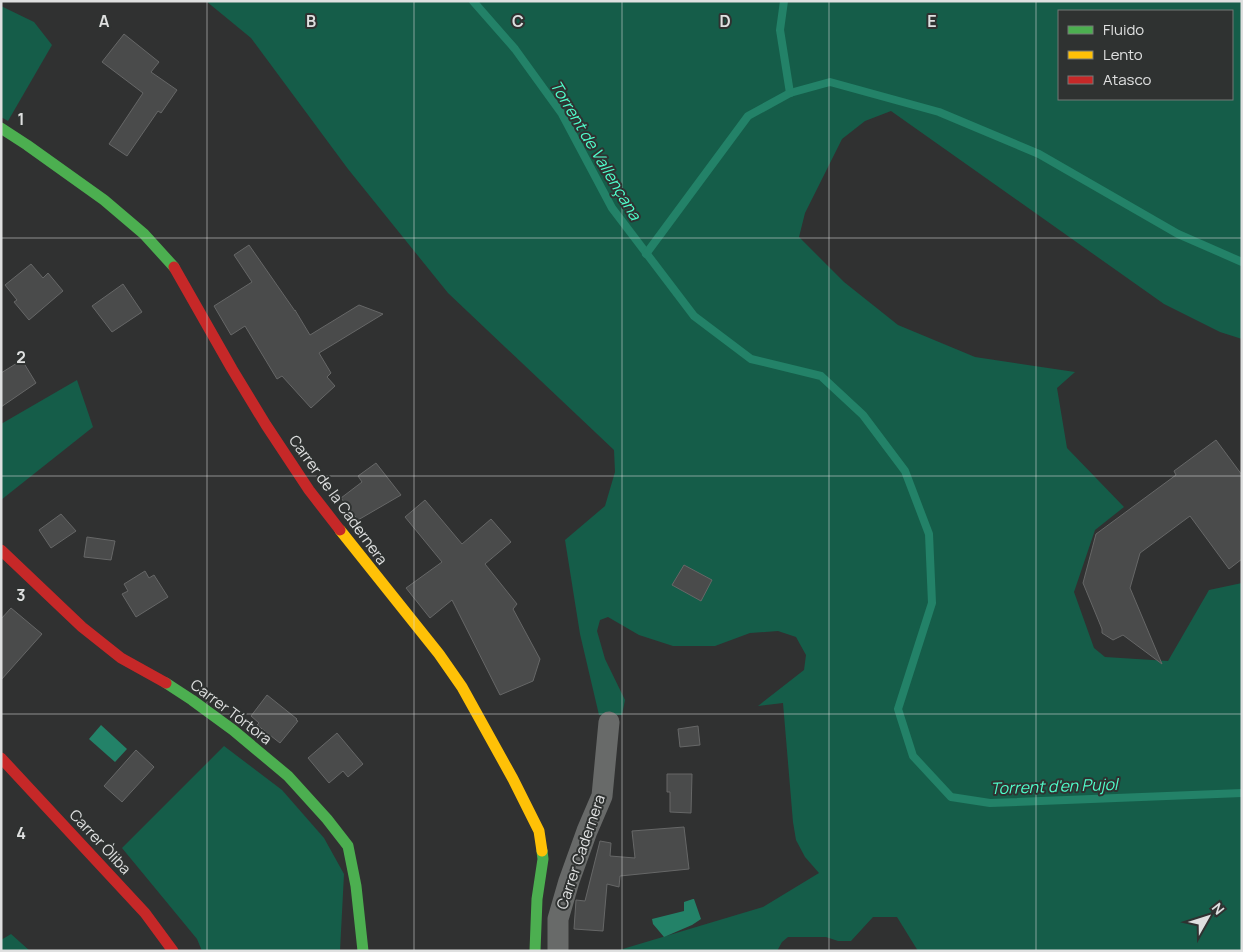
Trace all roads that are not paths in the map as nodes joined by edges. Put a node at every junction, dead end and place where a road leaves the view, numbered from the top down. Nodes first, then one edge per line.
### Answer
1 (1, 128) edge
2 (1, 550) edge
3 (609, 722) dead end
4 (1, 758) edge
5 (173, 951) edge
6 (363, 951) edge
7 (535, 951) edge
8 (558, 951) edge

1 - 7 street, Carrer de la Cadernera
2 - 6 street, Carrer Tórtora
3 - 8 street, Carrer Cadernera
4 - 5 street, Carrer Òliba

